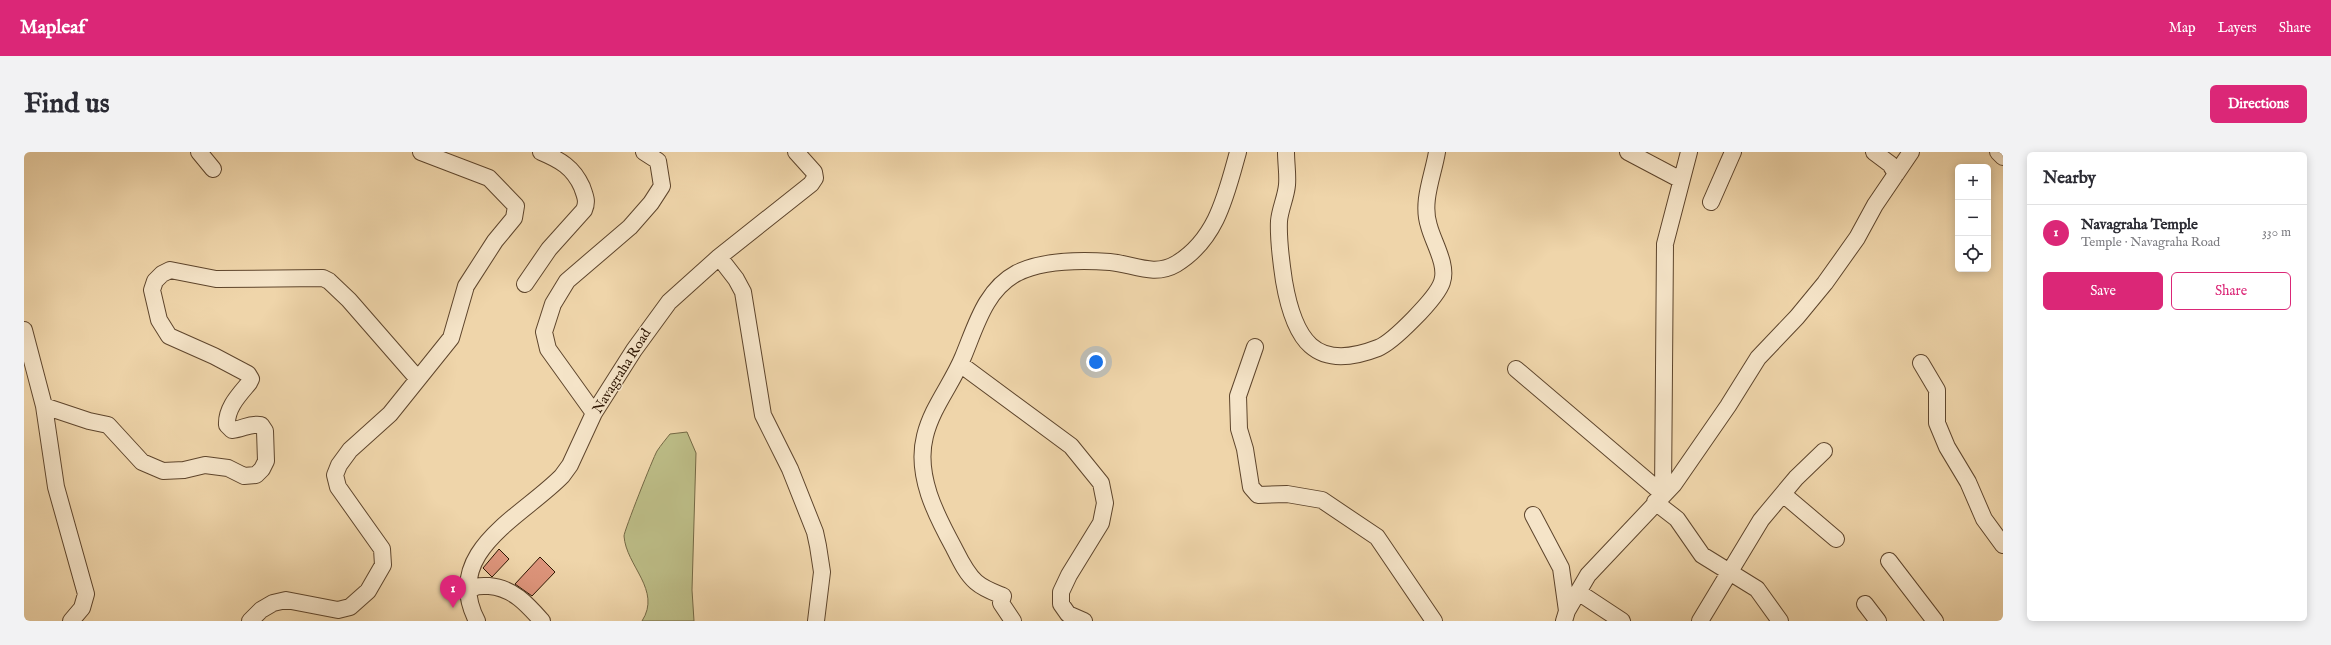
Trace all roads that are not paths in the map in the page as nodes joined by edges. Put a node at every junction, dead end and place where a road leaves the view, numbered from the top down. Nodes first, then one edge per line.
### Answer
1 (199, 152) edge
2 (420, 152) edge
3 (541, 152) edge
4 (644, 152) edge
5 (796, 152) edge
6 (1238, 152) edge
7 (1286, 152) edge
8 (1437, 152) edge
9 (1628, 152) edge
10 (1689, 152) edge
11 (1733, 152) edge
12 (1874, 152) edge
13 (1911, 152) edge
14 (1998, 152) edge
15 (2003, 157) edge
16 (213, 170) dead end
17 (1896, 174) junction
18 (1682, 180) junction
19 (1711, 202) dead end
20 (719, 257) junction
21 (525, 284) dead end
22 (24, 330) edge
23 (1255, 347) dead end
24 (1921, 363) dead end
25 (960, 364) junction
26 (1516, 369) dead end
27 (417, 378) junction
28 (44, 406) junction
29 (594, 413) junction
30 (1824, 451) dead end
31 (1783, 494) junction
32 (1659, 498) junction
33 (1533, 515) dead end
34 (1836, 539) dead end
35 (2003, 545) edge
36 (1889, 561) dead end
37 (1729, 573) junction
38 (469, 591) junction
39 (1578, 592) junction
40 (1865, 604) dead end
41 (1565, 616) edge
42 (71, 621) edge
43 (250, 621) edge
44 (477, 621) edge
45 (542, 621) edge
46 (816, 621) edge
47 (1013, 621) edge
48 (1084, 621) edge
49 (1434, 621) edge
50 (1622, 621) edge
51 (1700, 621) edge
52 (1780, 621) edge
53 (1878, 621) edge
54 (1935, 621) edge

1 - 16 street
2 - 27 street
3 - 21 street
4 - 29 street
5 - 20 street, Navagraha Road
6 - 25 street
7 - 8 street
9 - 18 street
10 - 18 street
11 - 19 street
12 - 17 street
13 - 17 street
14 - 15 street
17 - 32 street
18 - 32 street
20 - 29 street, Navagraha Road
20 - 46 street
22 - 28 street
23 - 49 street
24 - 35 street
25 - 47 street
25 - 48 street
26 - 32 street
27 - 28 street
27 - 43 street
28 - 42 street
29 - 38 street, Navagraha Road
30 - 31 street
31 - 34 street
31 - 37 street
32 - 37 street
32 - 39 street
33 - 41 street
36 - 54 street
37 - 51 street
37 - 52 street
38 - 44 street, Navagraha Road
38 - 45 street
39 - 41 street
39 - 50 street
40 - 53 street

